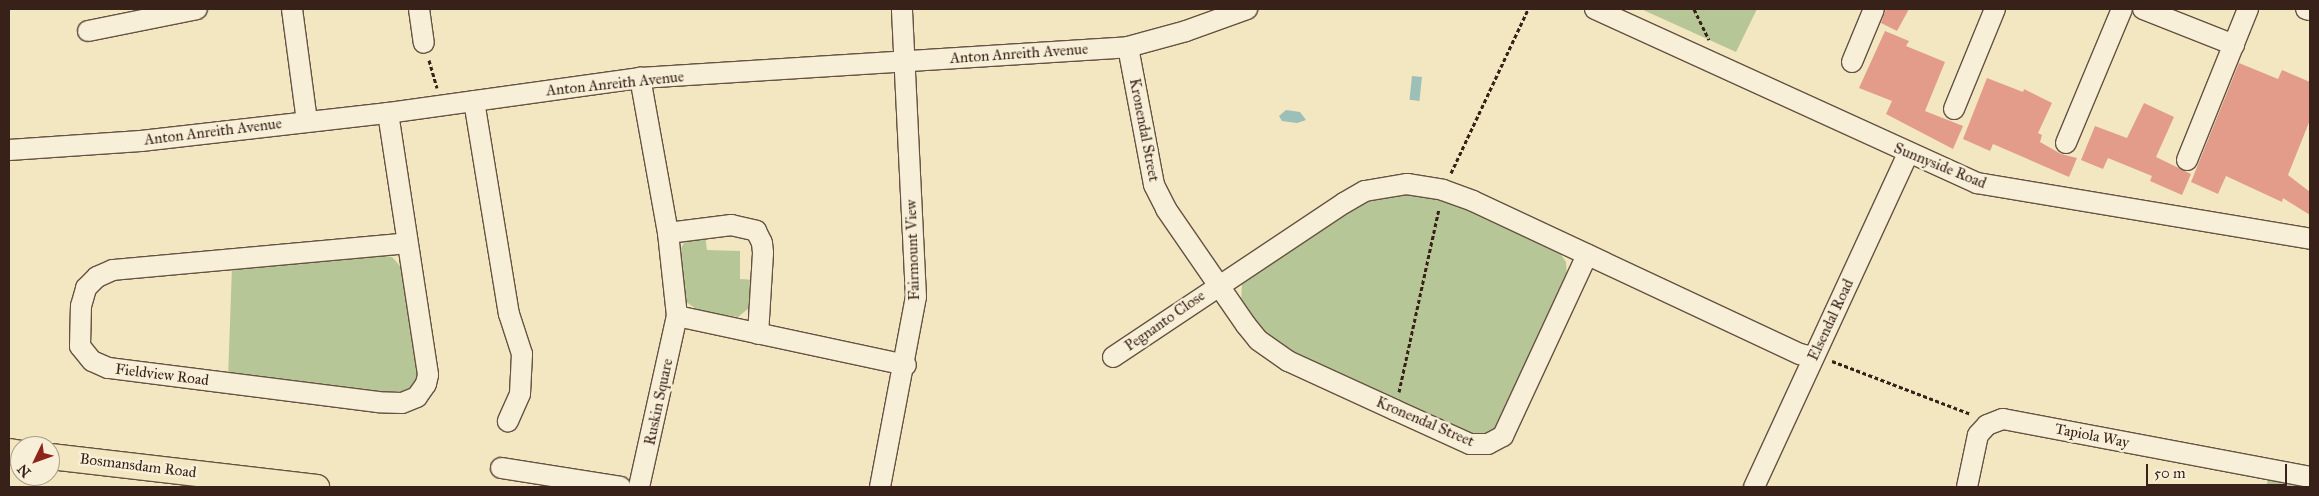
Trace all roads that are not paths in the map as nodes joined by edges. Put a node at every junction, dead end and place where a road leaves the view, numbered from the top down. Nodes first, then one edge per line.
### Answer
1 (197, 9) edge
2 (292, 9) edge
3 (419, 9) edge
4 (902, 9) edge
5 (1247, 9) edge
6 (1596, 9) edge
7 (1874, 9) edge
8 (1995, 9) edge
9 (2122, 9) edge
10 (2143, 9) edge
11 (2248, 9) edge
12 (2306, 9) edge
13 (2310, 10) edge
14 (88, 31) dead end
15 (424, 43) road end
16 (2234, 45) junction
17 (1128, 47) junction
18 (905, 62) junction
19 (1852, 62) dead end
20 (640, 78) junction
21 (474, 101) junction
22 (1954, 109) dead end
23 (388, 113) junction
24 (307, 121) junction
25 (2066, 143) dead end
26 (9, 150) edge
27 (1908, 154) junction
28 (2187, 160) dead end
29 (668, 233) junction
30 (2310, 238) edge
31 (407, 243) junction
32 (1588, 255) junction
33 (1218, 285) junction
34 (677, 316) junction
35 (758, 334) junction
36 (1113, 357) dead end
37 (1814, 357) junction
38 (906, 365) junction
39 (508, 421) dead end
40 (60, 457) edge
41 (501, 468) dead end
42 (2310, 477) edge
43 (316, 487) edge
44 (621, 487) edge
45 (639, 487) edge
46 (880, 487) edge
47 (1754, 487) edge
48 (1967, 487) edge

1 - 14 street
2 - 24 street
3 - 15 street
4 - 18 street, Fairmount View
5 - 17 street, Anton Anreith Avenue
6 - 27 street, Sunnyside Road
7 - 19 street
8 - 22 street
9 - 25 street
10 - 16 street
11 - 16 street
12 - 13 street
16 - 28 street
17 - 18 street, Anton Anreith Avenue
17 - 33 street, Kronendal Street
18 - 20 street, Anton Anreith Avenue
18 - 38 street, Fairmount View
20 - 21 street, Anton Anreith Avenue
20 - 29 street, Ruskin Square
21 - 23 street, Anton Anreith Avenue
21 - 39 street
23 - 24 street, Anton Anreith Avenue
23 - 31 street, Fieldview Road
24 - 26 street, Anton Anreith Avenue
27 - 30 street, Sunnyside Road
27 - 37 street, Elsendal Road
29 - 34 street, Ruskin Square
29 - 35 street
31 - 31 street, Fieldview Road
32 - 33 street
32 - 33 street, Kronendal Street
32 - 37 street
33 - 36 street, Pegnanto Close
34 - 35 street
34 - 45 street, Ruskin Square
35 - 38 street
37 - 47 street, Elsendal Road
38 - 46 street, Fairmount View
40 - 43 main road, Bosmansdam Road
41 - 44 street
42 - 48 street, Tapiola Way

